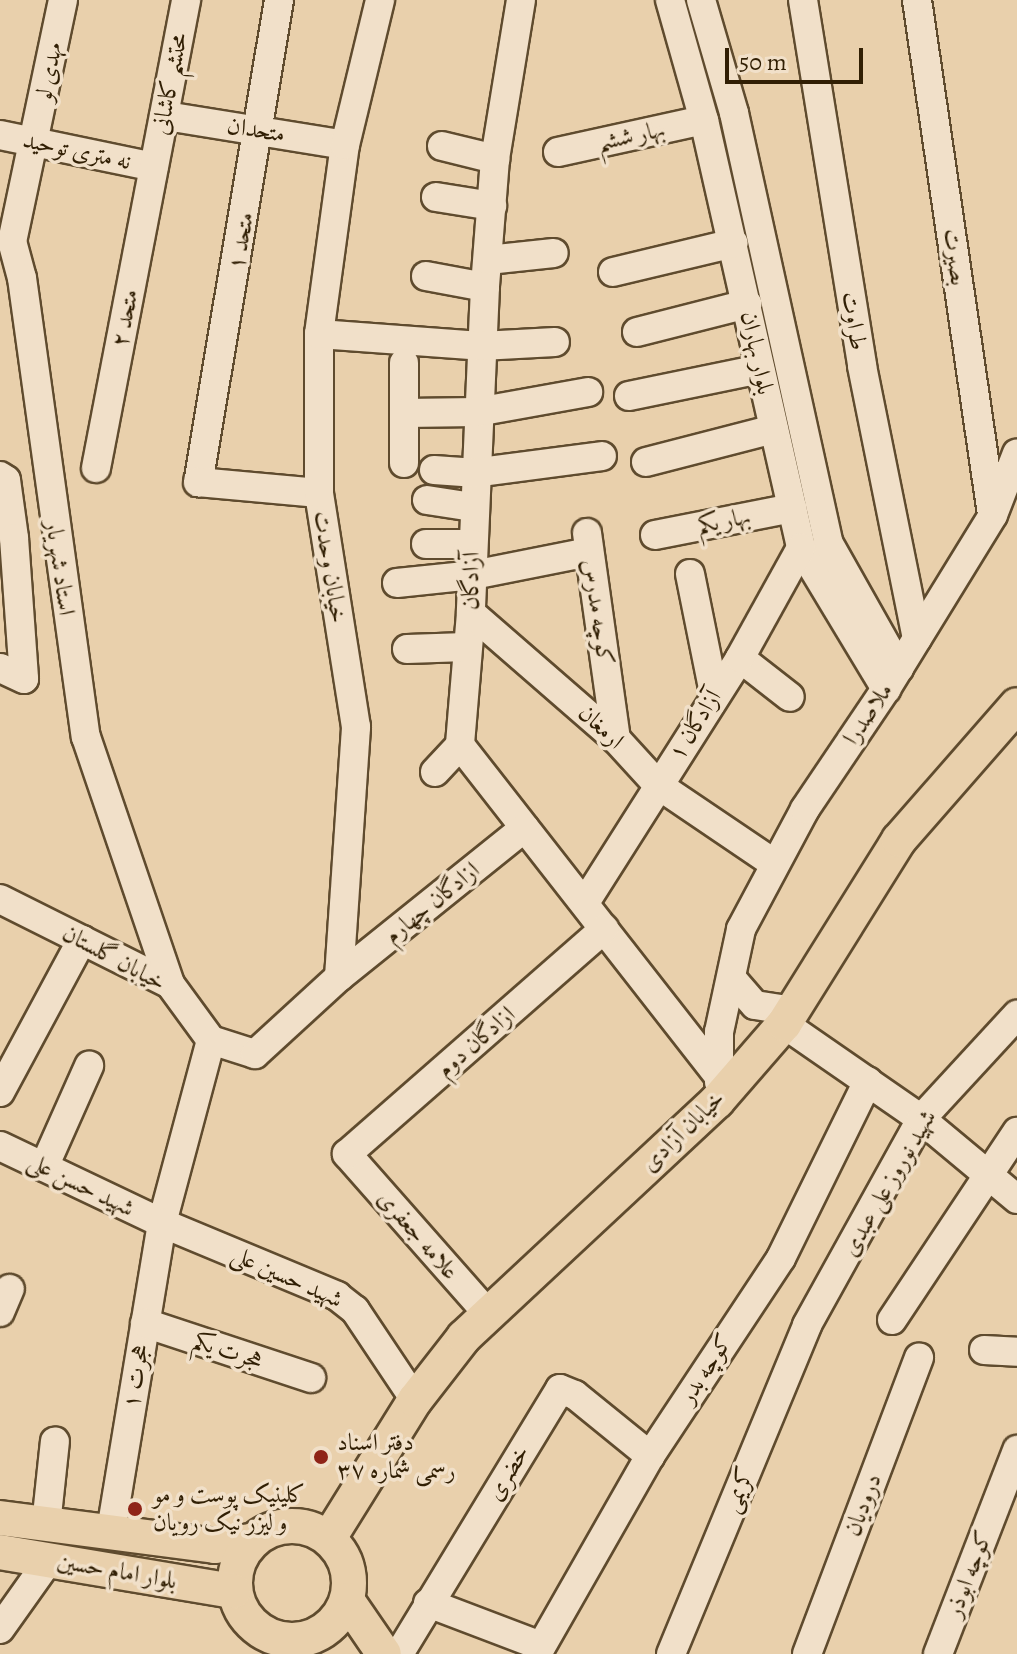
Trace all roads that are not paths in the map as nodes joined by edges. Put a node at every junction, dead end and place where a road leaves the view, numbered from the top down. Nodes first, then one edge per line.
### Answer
1 (63, 0) edge
2 (186, 0) edge
3 (279, 0) edge
4 (380, 0) edge
5 (521, 0) edge
6 (670, 0) edge
7 (701, 0) edge
8 (803, 0) edge
9 (917, 0) edge
10 (166, 116) junction
11 (704, 120) junction
12 (261, 130) junction
13 (0, 135) edge
14 (35, 143) junction
15 (345, 145) junction
16 (442, 146) dead end
17 (558, 152) dead end
18 (495, 159) junction
19 (154, 167) junction
20 (436, 197) dead end
21 (492, 206) junction
22 (734, 243) junction
23 (6, 247) edge
24 (554, 253) dead end
25 (613, 272) dead end
26 (486, 273) junction
27 (426, 276) dead end
28 (747, 304) junction
29 (637, 332) dead end
30 (319, 334) junction
31 (555, 342) dead end
32 (481, 346) junction
33 (404, 363) dead end
34 (760, 369) junction
35 (588, 392) dead end
36 (629, 396) dead end
37 (477, 412) junction
38 (405, 413) junction
39 (774, 429) junction
40 (1017, 453) edge
41 (602, 456) dead end
42 (646, 462) dead end
43 (404, 463) dead end
44 (96, 468) dead end
45 (434, 470) dead end
46 (473, 473) junction
47 (0, 476) edge
48 (319, 493) junction
49 (427, 500) dead end
50 (472, 507) junction
51 (792, 508) junction
52 (993, 515) junction
53 (655, 535) dead end
54 (426, 544) dead end
55 (472, 544) junction
56 (7, 546) edge
57 (801, 548) junction
58 (690, 574) dead end
59 (473, 575) junction
60 (397, 583) dead end
61 (471, 613) junction
62 (917, 639) junction
63 (466, 647) junction
64 (407, 649) dead end
65 (740, 658) junction
66 (12, 674) edge
67 (892, 678) junction
68 (714, 693) junction
69 (790, 697) dead end
70 (1017, 705) edge
71 (616, 739) junction
72 (460, 745) junction
73 (435, 772) dead end
74 (658, 785) junction
75 (524, 828) junction
76 (773, 863) junction
77 (586, 901) junction
78 (4, 911) edge
79 (604, 929) junction
80 (82, 940) junction
81 (339, 977) junction
82 (733, 980) junction
83 (170, 984) junction
84 (1017, 1015) edge
85 (787, 1017) junction
86 (211, 1040) junction
87 (89, 1066) dead end
88 (868, 1081) junction
89 (718, 1088) junction
90 (0, 1092) edge
91 (921, 1119) junction
92 (1017, 1132) edge
93 (0, 1146) edge
94 (347, 1154) joint
95 (44, 1167) junction
96 (986, 1173) junction
97 (1017, 1199) edge
98 (162, 1223) junction
99 (489, 1315) junction
100 (892, 1320) dead end
101 (145, 1323) junction
102 (807, 1325) joint
103 (984, 1350) dead end
104 (1017, 1352) edge
105 (919, 1357) dead end
106 (311, 1378) dead end
107 (415, 1400) junction
108 (55, 1441) dead end
109 (1017, 1450) edge
110 (650, 1456) junction
111 (0, 1518) edge
112 (46, 1525) junction
113 (111, 1530) junction
114 (329, 1538) junction
115 (252, 1541) junction
116 (0, 1552) edge
117 (49, 1560) junction
118 (347, 1600) junction
119 (428, 1603) junction
120 (243, 1622) edge
121 (0, 1629) edge
122 (284, 1647) edge
123 (539, 1650) edge
124 (332, 1654) edge
125 (384, 1654) edge
126 (399, 1654) edge
127 (671, 1654) edge
128 (807, 1654) edge
129 (938, 1654) edge

1 - 14 street, مهدی لو
2 - 10 street, محتشم کاشانی
3 - 12 street, متحد ۱
4 - 15 street, خیابان وحدت
5 - 18 street, آزادگان
6 - 11 street, بلوار بهاران
7 - 67 street, بلوار بهاران
8 - 62 street, طراوت
9 - 52 street, بصیرت
10 - 12 street, متحدان
10 - 19 street, محتشم کاشانی
11 - 17 street, بهار ششم
11 - 22 street, بلوار بهاران
12 - 15 street, متحدان
12 - 48 street, متحد ۱
13 - 14 street, نه متری توحید
14 - 19 street, نه متری توحید
14 - 23 street, استاد شهریار
15 - 30 street, خیابان وحدت
16 - 18 street
18 - 21 street, آزادگان
19 - 44 street, متحد ۲
20 - 21 street
21 - 26 street, آزادگان
22 - 25 street
22 - 28 street, بلوار بهاران
23 - 83 street, استاد شهریار
24 - 26 street
26 - 27 street
26 - 32 street, آزادگان
28 - 29 street
28 - 34 street, بلوار بهاران
30 - 32 street
30 - 48 street, خیابان وحدت
31 - 32 street
32 - 37 street, آزادگان
33 - 38 street
34 - 36 street
34 - 39 street, بلوار بهاران
35 - 37 street
37 - 38 street
37 - 46 street, آزادگان
38 - 43 street
39 - 42 street
39 - 51 street, بلوار بهاران
40 - 52 street, ملاصدرا
41 - 46 street
45 - 46 street
46 - 50 street, آزادگان
47 - 56 street
48 - 81 street, خیابان وحدت
49 - 50 street
50 - 55 street, آزادگان
51 - 53 street, بهار یکم
51 - 57 street, بلوار بهاران
52 - 62 street, ملاصدرا
54 - 55 street
55 - 59 street, آزادگان
56 - 66 street
57 - 65 street, آزادگان ۱
57 - 67 street, بلوار بهاران
58 - 68 street
59 - 60 street
59 - 61 street, آزادگان
59 - 71 street, کوچه مدرس
61 - 63 street, آزادگان
61 - 71 street, ارمغان
62 - 67 street, ملاصدرا
63 - 64 street
63 - 72 street, آزادگان
65 - 68 street, آزادگان ۱
65 - 69 street
67 - 76 street, ملاصدرا
68 - 74 street, آزادگان ۱
70 - 85 main road, خیابان آزادی
71 - 74 street, ارمغان
72 - 73 street
72 - 75 street
74 - 76 street, ارمغان
74 - 77 street, آزادگان ۱
75 - 77 street
75 - 81 street, ازادگان چهارم
76 - 82 street, ملاصدرا
77 - 79 street
78 - 80 street, خیابان گلستان
79 - 89 street
79 - 94 street, ازادگان دوم
80 - 83 street, خیابان گلستان
80 - 90 street
81 - 86 street
82 - 85 street
82 - 89 street, ملاصدرا
83 - 86 street, خیابان گلستان
84 - 91 street, شهید نوروز علی عبدی
85 - 88 street
85 - 89 main road, خیابان آزادی
86 - 98 street
87 - 95 street
88 - 91 street
88 - 110 street, کوچه بدر
89 - 99 main road, خیابان آزادی
91 - 96 street
91 - 102 street, شهید نوروز علی عبدی
92 - 96 street
93 - 95 street, شهید حسن علی
94 - 99 street, علامه جعفری
95 - 98 street, شهید حسن علی
96 - 97 street
96 - 100 street
98 - 101 street, هجرت ۱
98 - 107 street, شهید حسین علی
99 - 107 main road, خیابان آزادی
101 - 106 street, هجرت یکم
101 - 113 street, هجرت ۱
102 - 127 street, کریمی
103 - 104 street
105 - 128 street, درودیان
107 - 114 main road, خیابان آزادی
108 - 112 street
109 - 129 street, کوچه ابوذر
110 - 119 street, خضری
110 - 123 street, کوچه بدر
111 - 112 main road
112 - 113 main road
113 - 115 main road
114 - 115 main road
114 - 118 main road
115 - 120 main road
116 - 117 main road, بلوار امام حسین
117 - 120 main road, بلوار امام حسین
117 - 121 street
118 - 122 main road
118 - 125 main road
119 - 123 street
119 - 126 street, خضری
120 - 122 main road
122 - 124 main road

